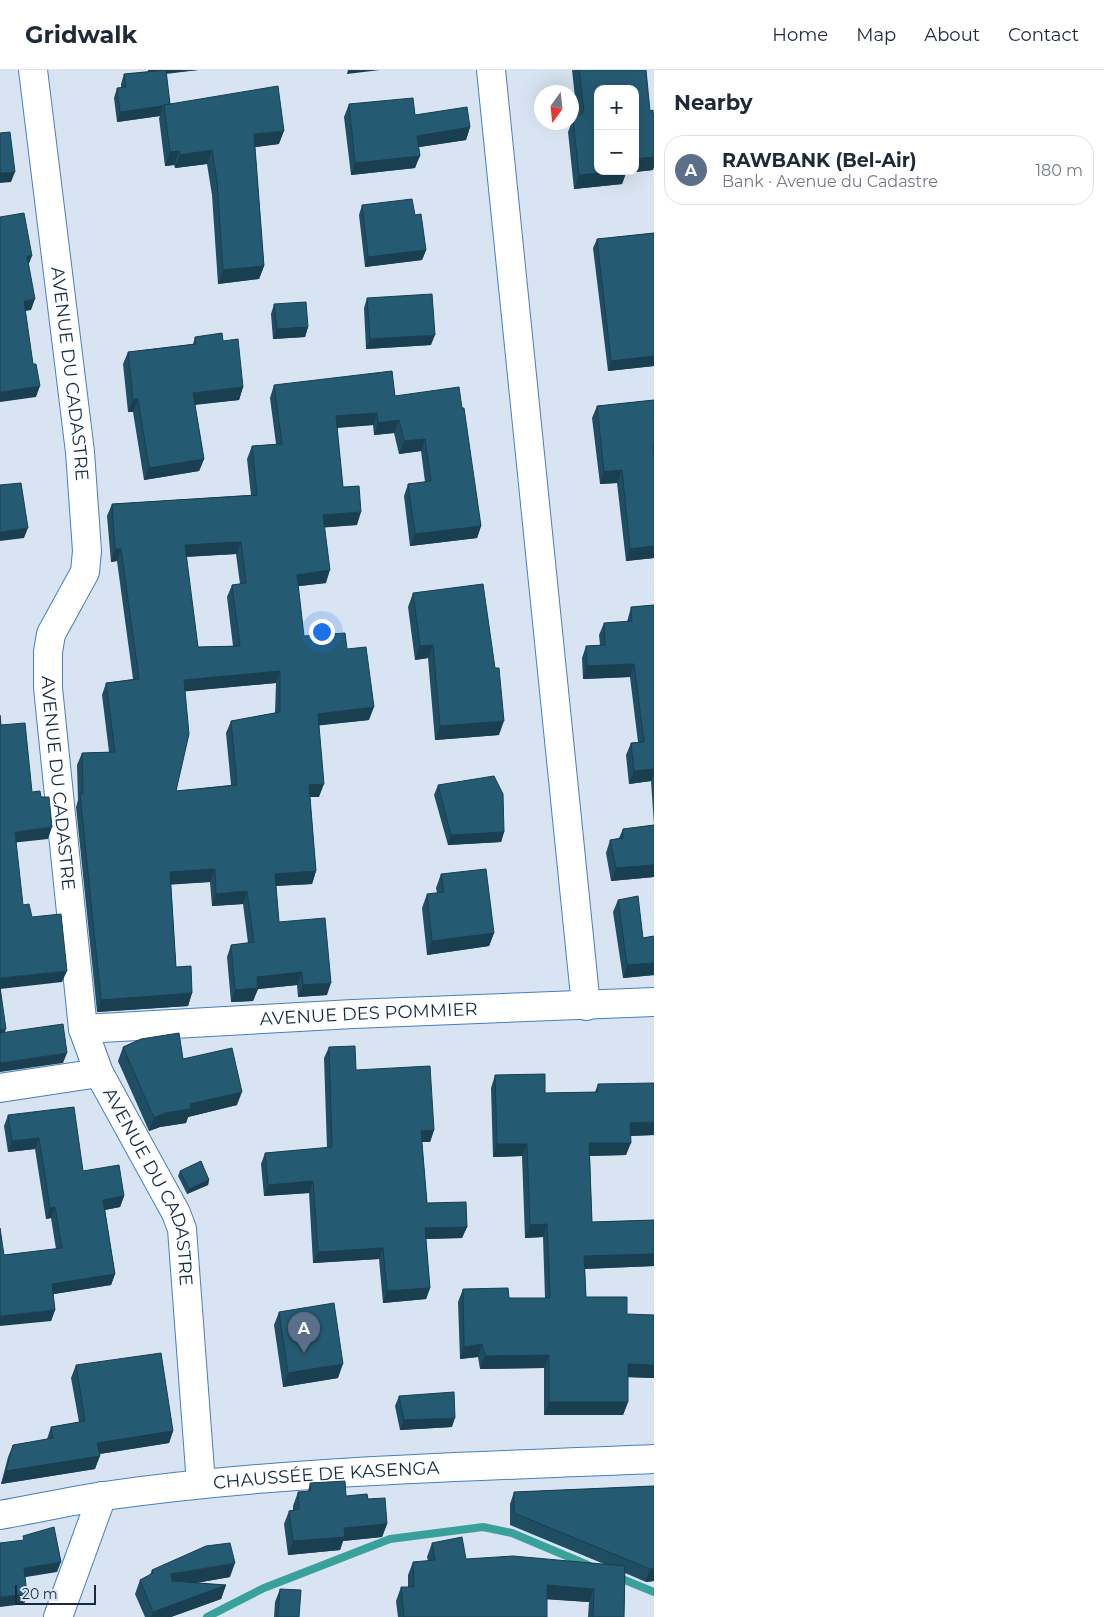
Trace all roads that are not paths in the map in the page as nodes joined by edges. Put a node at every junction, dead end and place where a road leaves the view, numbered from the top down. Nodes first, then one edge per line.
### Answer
1 (33, 70) edge
2 (491, 70) edge
3 (654, 1002) edge
4 (586, 1006) junction
5 (83, 1029) junction
6 (99, 1073) junction
7 (0, 1088) edge
8 (654, 1459) edge
9 (201, 1484) junction
10 (102, 1496) junction
11 (0, 1515) edge
12 (58, 1617) edge

1 - 5 street, AVENUE DU CADASTRE
2 - 4 street
3 - 4 street, AVENUE DES POMMIER
4 - 5 street, AVENUE DES POMMIER
5 - 6 street, AVENUE DU CADASTRE
6 - 7 street
6 - 9 street, AVENUE DU CADASTRE
8 - 9 street, CHAUSSÉE DE KASENGA
9 - 10 street, CHAUSSÉE DE KASENGA
10 - 11 street, CHAUSSÉE DE KASENGA
10 - 12 street

